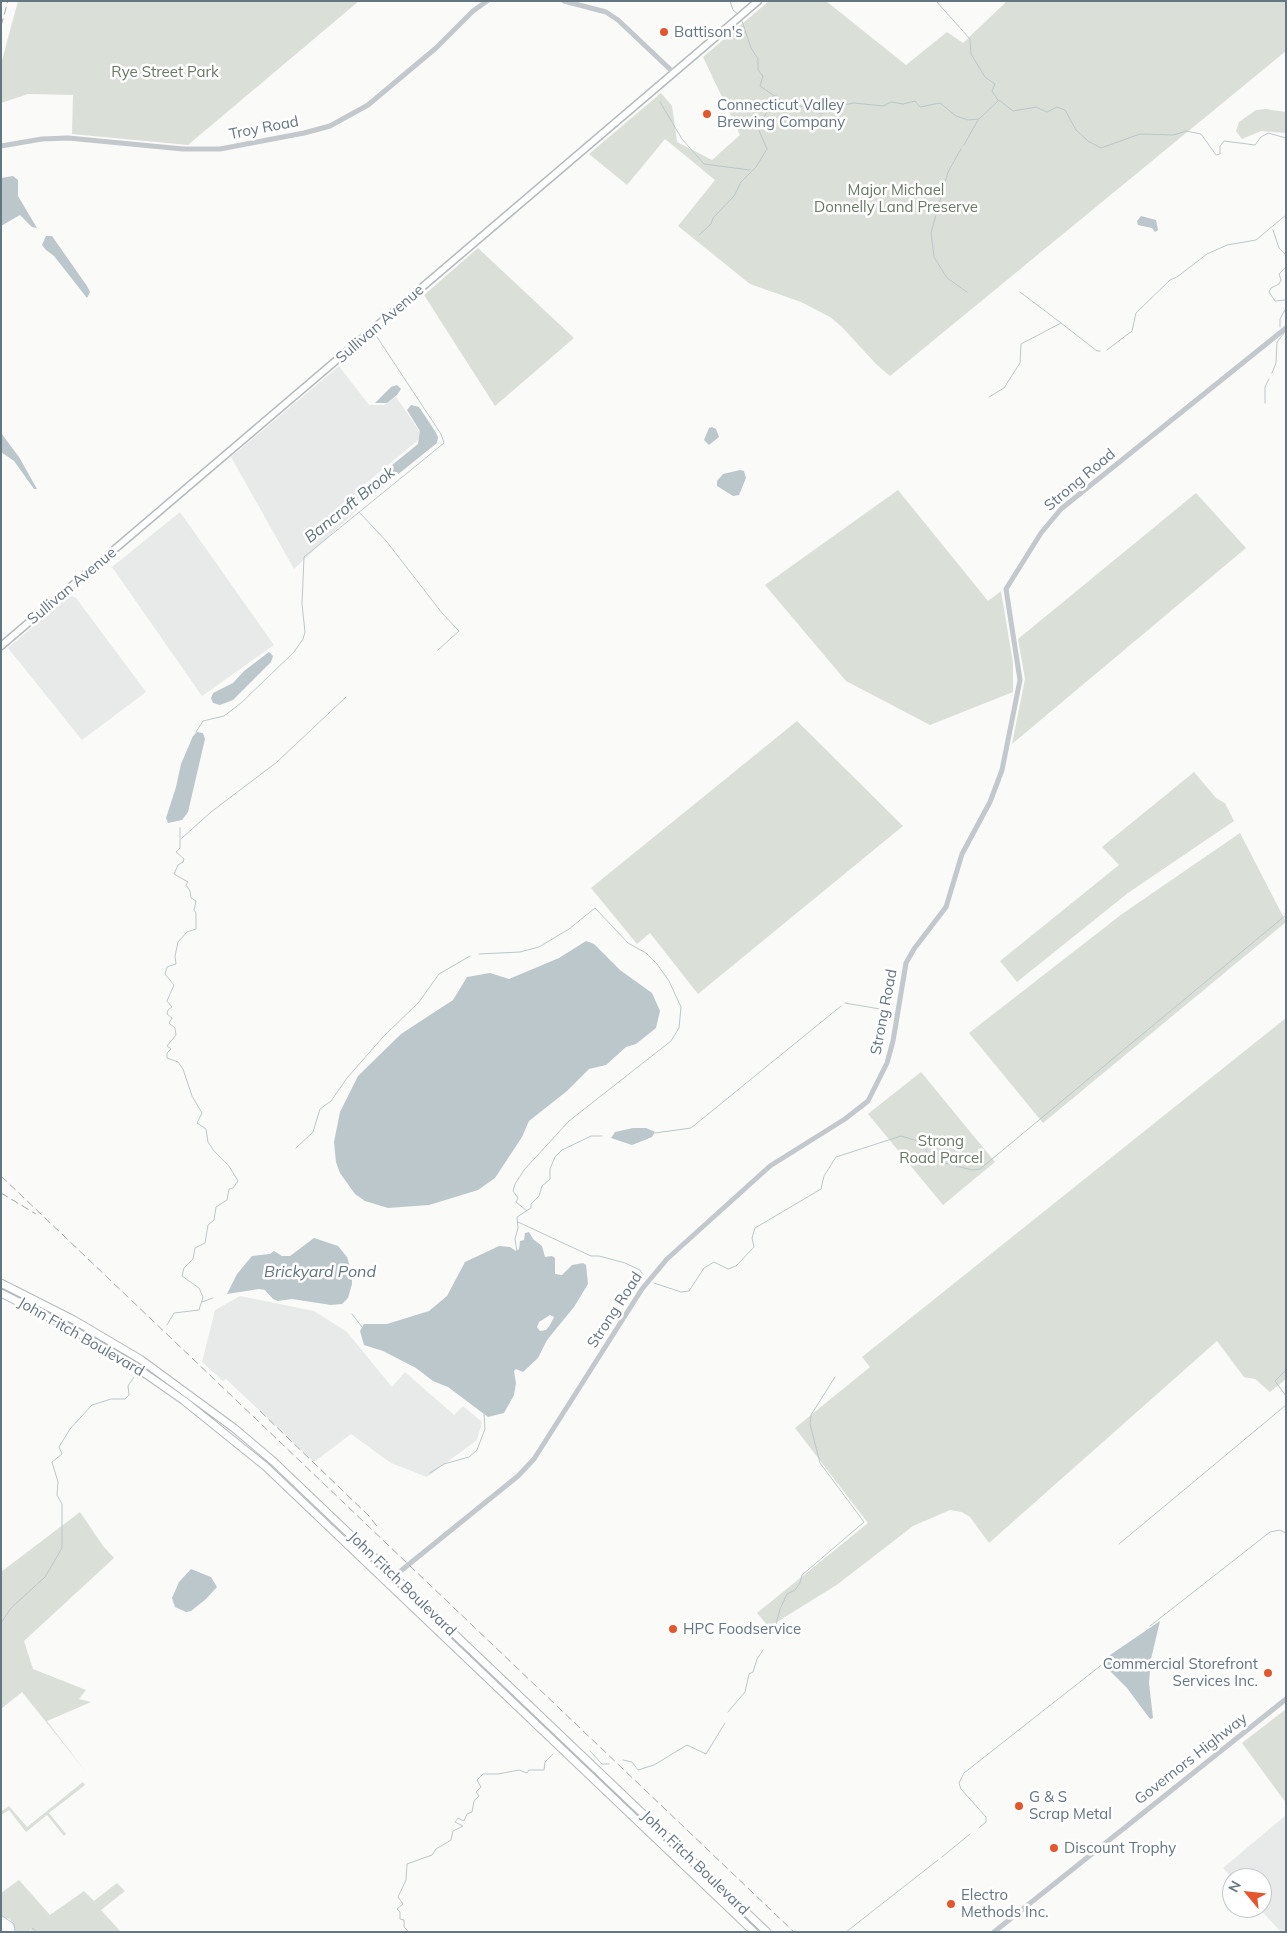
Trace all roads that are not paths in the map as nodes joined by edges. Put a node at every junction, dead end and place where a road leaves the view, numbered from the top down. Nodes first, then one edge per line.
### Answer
1 (488, 1) edge
2 (564, 1) edge
3 (758, 1) edge
4 (674, 73) junction
5 (1, 146) edge
6 (1286, 328) edge
7 (1, 646) edge
8 (1, 1283) edge
9 (1, 1293) edge
10 (45, 1304) junction
11 (41, 1312) junction
12 (202, 1402) junction
13 (195, 1410) junction
14 (393, 1576) junction
15 (387, 1582) junction
16 (1286, 1700) edge
17 (754, 1932) edge
18 (767, 1932) edge
19 (994, 1932) edge

1 - 5 street, Troy Road
2 - 4 street
3 - 4 main road, Sullivan Avenue
4 - 7 main road, Sullivan Avenue
6 - 14 street, Strong Road
8 - 10 highway, John Fitch Boulevard
9 - 11 highway, John Fitch Boulevard
10 - 11 highway
10 - 12 highway, John Fitch Boulevard
11 - 13 highway, John Fitch Boulevard
12 - 13 highway
12 - 14 highway, John Fitch Boulevard
13 - 15 highway, John Fitch Boulevard
14 - 15 street, Strong Road
14 - 18 highway, John Fitch Boulevard
15 - 17 highway, John Fitch Boulevard
16 - 19 street, Governors Highway

